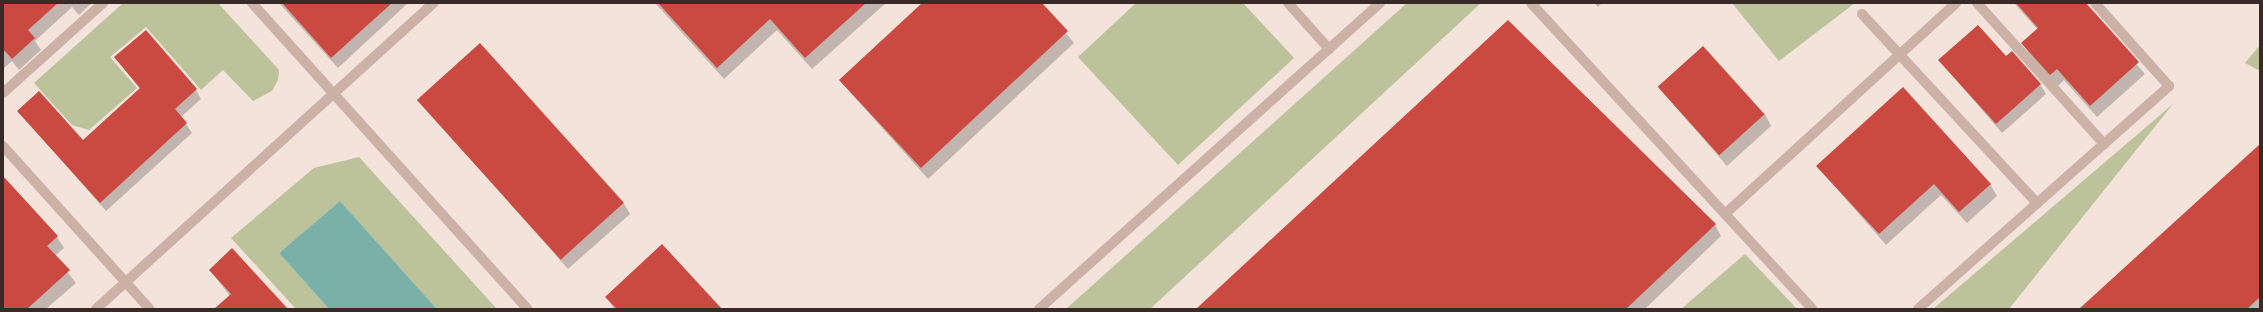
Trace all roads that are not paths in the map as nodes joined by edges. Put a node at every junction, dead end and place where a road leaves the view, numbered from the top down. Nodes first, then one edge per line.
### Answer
1 (103, 3) edge
2 (252, 3) edge
3 (434, 3) edge
4 (1288, 3) edge
5 (1380, 3) edge
6 (1531, 3) edge
7 (1956, 3) edge
8 (1977, 3) edge
9 (2095, 3) edge
10 (1862, 14) dead end
11 (1329, 49) junction
12 (1898, 55) junction
13 (3, 93) edge
14 (334, 94) junction
15 (2104, 144) junction
16 (3, 146) edge
17 (2037, 204) junction
18 (1725, 214) junction
19 (126, 282) junction
20 (96, 309) edge
21 (150, 309) edge
22 (528, 309) edge
23 (1039, 309) edge
24 (1812, 309) edge
25 (1918, 309) edge

1 - 13 street
2 - 14 street
3 - 14 street
4 - 11 street
5 - 11 street
6 - 18 street
7 - 12 street
8 - 15 street
9 - 15 street
10 - 12 street
11 - 23 street
12 - 17 street
12 - 18 street
14 - 19 street
14 - 22 street
15 - 17 street
16 - 19 street
17 - 25 street
18 - 24 street
19 - 20 street
19 - 21 street

